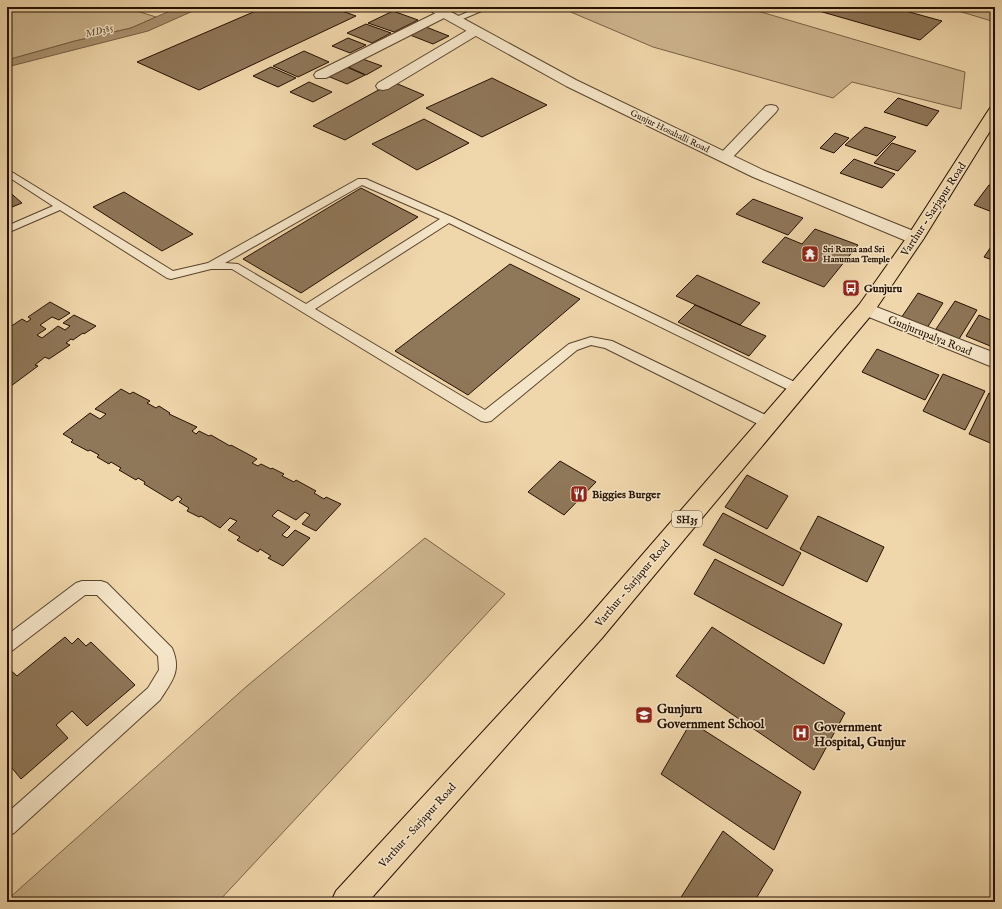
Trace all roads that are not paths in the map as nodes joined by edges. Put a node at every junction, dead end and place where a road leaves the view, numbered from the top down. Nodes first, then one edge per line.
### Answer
1 (487, 7) edge
2 (444, 13) edge
3 (476, 31) junction
4 (321, 75) dead end
5 (383, 86) dead end
6 (771, 109) dead end
7 (995, 111) edge
8 (725, 157) junction
9 (7, 172) edge
10 (61, 206) junction
11 (448, 219) junction
12 (7, 230) edge
13 (915, 238) junction
14 (211, 266) junction
15 (307, 309) junction
16 (866, 309) junction
17 (995, 361) edge
18 (798, 389) junction
19 (769, 423) junction
20 (7, 645) edge
21 (7, 826) edge
22 (347, 902) edge

1 - 2 lane
2 - 3 street, Gunjur Hosahalli Road
2 - 4 street
3 - 5 street
3 - 8 street, Gunjur Hosahalli Road
6 - 8 street
7 - 13 main road, Varthur - Sarjapur Road / SH35
8 - 13 street, Gunjur Hosahalli Road
9 - 10 lane
10 - 12 lane
10 - 14 lane
11 - 14 lane
11 - 15 lane
11 - 18 lane
13 - 16 main road, Varthur - Sarjapur Road / SH35
14 - 15 lane
15 - 19 lane
16 - 17 street, Gunjurupalya Road
16 - 18 main road, Varthur - Sarjapur Road / SH35
18 - 19 main road, Varthur - Sarjapur Road / SH35
19 - 22 main road, Varthur - Sarjapur Road / SH35
20 - 21 lane

